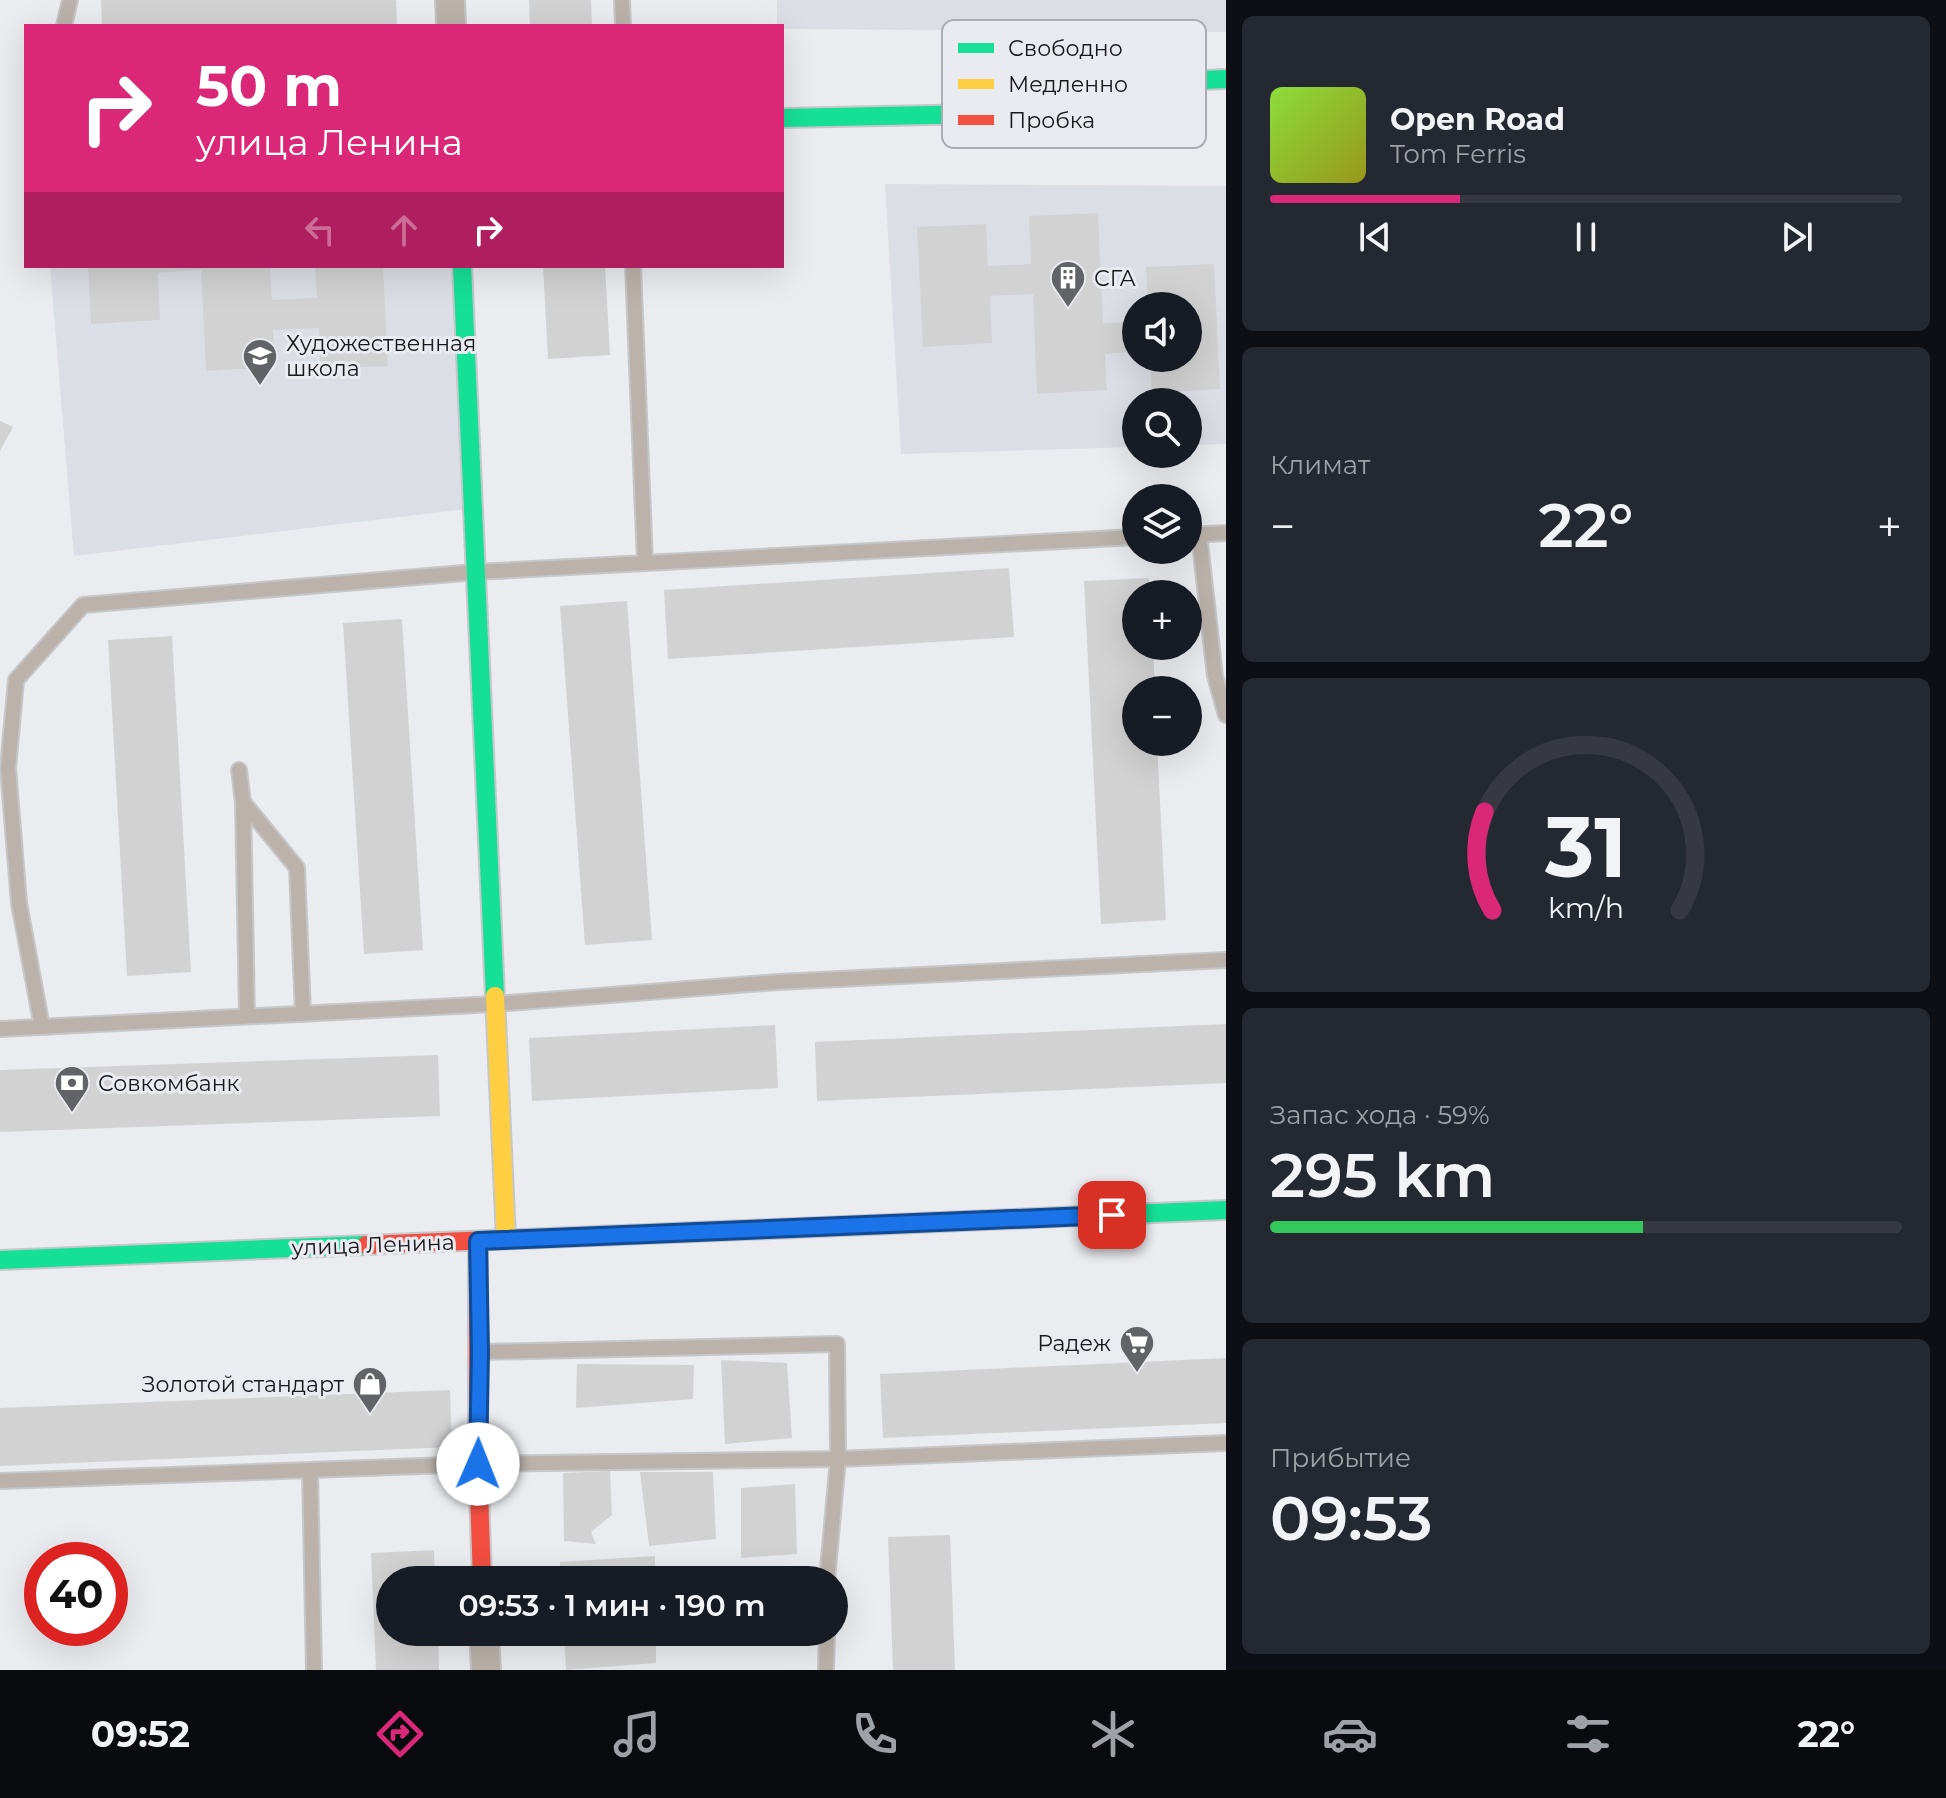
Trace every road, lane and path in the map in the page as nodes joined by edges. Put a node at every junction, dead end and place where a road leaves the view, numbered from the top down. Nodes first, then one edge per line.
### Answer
1 (70, 0) edge
2 (450, 0) edge
3 (622, 0) edge
4 (64, 24) edge
5 (451, 24) edge
6 (623, 24) edge
7 (1226, 79) edge
8 (1206, 80) edge
9 (942, 115) edge
10 (784, 118) edge
11 (462, 268) edge
12 (633, 268) edge
13 (1226, 533) edge
14 (1202, 534) edge
15 (1122, 538) edge
16 (645, 563) junction
17 (1198, 564) edge
18 (476, 572) junction
19 (1226, 715) edge
20 (239, 770) dead end
21 (243, 802) junction
22 (1226, 960) edge
23 (495, 1004) junction
24 (303, 1014) junction
25 (247, 1016) junction
26 (42, 1027) junction
27 (0, 1029) edge
28 (1226, 1210) edge
29 (506, 1239) junction
30 (478, 1241) junction
31 (0, 1260) edge
32 (480, 1352) junction
33 (1226, 1443) edge
34 (838, 1459) junction
35 (478, 1464) junction
36 (310, 1470) junction
37 (0, 1481) edge
38 (482, 1566) edge
39 (828, 1566) edge
40 (485, 1646) edge
41 (827, 1646) edge
42 (314, 1670) edge
43 (486, 1670) edge
44 (826, 1670) edge

1 - 4 lane
2 - 5 street
3 - 6 lane
7 - 8 street
9 - 10 street
11 - 18 street
12 - 16 lane
13 - 14 lane
15 - 16 lane
16 - 18 lane
17 - 19 lane
18 - 23 street
18 - 26 lane
20 - 21 lane
21 - 24 lane
21 - 25 lane
22 - 23 lane
23 - 24 lane
23 - 29 street
24 - 25 lane
25 - 26 lane
26 - 27 lane
28 - 29 street, улица Ленина
29 - 30 street, улица Ленина
30 - 31 street, улица Ленина
30 - 32 street
32 - 34 lane
32 - 35 street
33 - 34 lane
34 - 35 lane
34 - 39 lane
35 - 36 lane
35 - 38 street
36 - 37 lane
36 - 42 lane
40 - 43 street
41 - 44 lane

